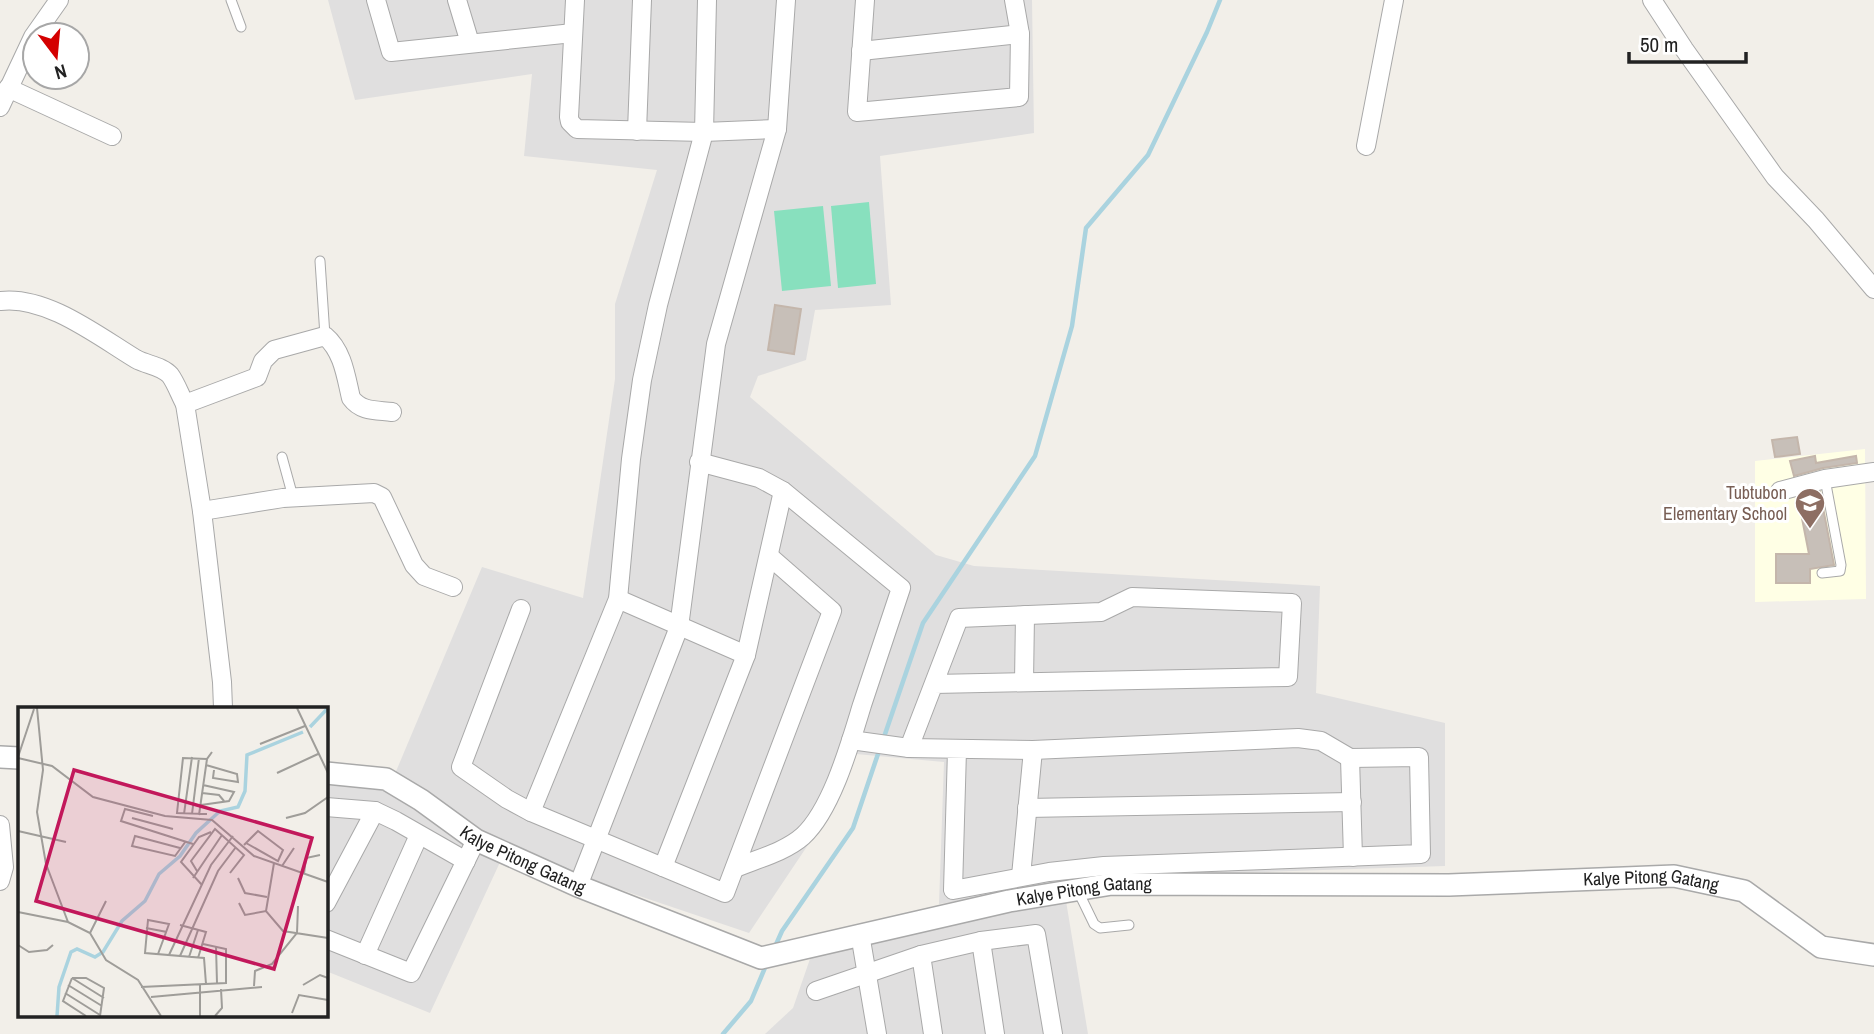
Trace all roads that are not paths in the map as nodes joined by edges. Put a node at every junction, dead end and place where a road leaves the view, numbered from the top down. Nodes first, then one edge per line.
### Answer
1 (59, 0) edge
2 (231, 0) edge
3 (376, 0) edge
4 (457, 0) edge
5 (575, 0) edge
6 (642, 0) edge
7 (707, 0) edge
8 (786, 0) edge
9 (865, 0) edge
10 (1014, 0) edge
11 (1394, 0) edge
12 (1652, 0) edge
13 (241, 27) dead end
14 (573, 33) junction
15 (1020, 34) junction
16 (470, 43) junction
17 (861, 51) junction
18 (8, 88) junction
19 (0, 107) edge
20 (777, 129) junction
21 (637, 131) junction
22 (704, 132) junction
23 (112, 136) dead end
24 (1366, 146) dead end
25 (320, 261) dead end
26 (1874, 289) edge
27 (0, 301) edge
28 (325, 336) junction
29 (185, 404) junction
30 (392, 412) dead end
31 (282, 457) dead end
32 (699, 462) junction
33 (1874, 472) edge
34 (1825, 479) junction
35 (783, 491) junction
36 (1780, 491) dead end
37 (293, 497) junction
38 (202, 511) junction
39 (769, 556) junction
40 (1822, 573) dead end
41 (453, 587) dead end
42 (618, 599) junction
43 (521, 609) dead end
44 (1025, 615) junction
45 (679, 627) junction
46 (747, 655) junction
47 (222, 682) junction
48 (1024, 682) junction
49 (934, 684) junction
50 (223, 707) edge
51 (235, 707) edge
52 (859, 742) junction
53 (909, 748) junction
54 (957, 750) junction
55 (1033, 750) junction
56 (0, 757) edge
57 (18, 758) edge
58 (1350, 758) junction
59 (327, 773) edge
60 (1352, 802) junction
61 (327, 807) edge
62 (1027, 808) junction
63 (375, 811) junction
64 (531, 812) junction
65 (0, 824) edge
66 (419, 835) junction
67 (594, 839) junction
68 (476, 840) junction
69 (1353, 857) junction
70 (466, 861) junction
71 (663, 867) junction
72 (735, 867) junction
73 (1021, 876) junction
74 (0, 881) edge
75 (578, 886) junction
76 (1077, 889) junction
77 (327, 901) edge
78 (1129, 925) dead end
79 (860, 934) junction
80 (327, 939) edge
81 (981, 941) junction
82 (921, 954) junction
83 (365, 955) junction
84 (1874, 955) edge
85 (867, 972) junction
86 (816, 991) dead end
87 (877, 1034) edge
88 (933, 1034) edge
89 (995, 1034) edge
90 (1053, 1034) edge

1 - 18 street
2 - 13 lane
3 - 16 street
4 - 16 street
5 - 14 street
6 - 21 street
7 - 22 street
8 - 20 street
9 - 17 street
10 - 15 street
11 - 24 street
12 - 26 street
14 - 16 street
14 - 21 street
15 - 17 street
15 - 17 street
18 - 19 street
18 - 23 street
20 - 22 street
20 - 32 street
21 - 22 street
22 - 42 street
25 - 28 lane
27 - 29 street
28 - 29 street
28 - 30 street
29 - 38 street
31 - 37 lane
32 - 35 street
32 - 45 street
33 - 34 street
34 - 36 street
34 - 40 lane
35 - 39 street
35 - 52 street
37 - 38 street
37 - 41 street
38 - 47 street
39 - 46 street
39 - 72 street
42 - 45 street
42 - 64 street
43 - 64 street
44 - 48 street
44 - 48 street
44 - 49 street
45 - 46 street
45 - 67 street
46 - 71 street
47 - 50 street
47 - 51 street
48 - 49 street
49 - 53 street
52 - 53 street
52 - 72 street
53 - 54 street
54 - 55 street
54 - 73 street
55 - 58 street
55 - 62 street
56 - 57 street
58 - 60 street
58 - 69 street
59 - 68 street, Kalye Pitong Gatang
60 - 62 street
60 - 69 street
61 - 63 street
62 - 73 street
63 - 66 street
63 - 77 street
64 - 67 street
65 - 74 street
66 - 70 street
66 - 83 street
67 - 71 street
67 - 75 street
68 - 70 street
68 - 75 street, Kalye Pitong Gatang
69 - 73 street
70 - 83 street
71 - 72 street
75 - 79 street, Kalye Pitong Gatang
76 - 78 lane
76 - 79 street, Kalye Pitong Gatang
76 - 84 street, Kalye Pitong Gatang
79 - 85 street
80 - 83 street
81 - 82 street
81 - 89 street
81 - 90 street
82 - 85 street
82 - 88 street
85 - 86 street
85 - 87 street

